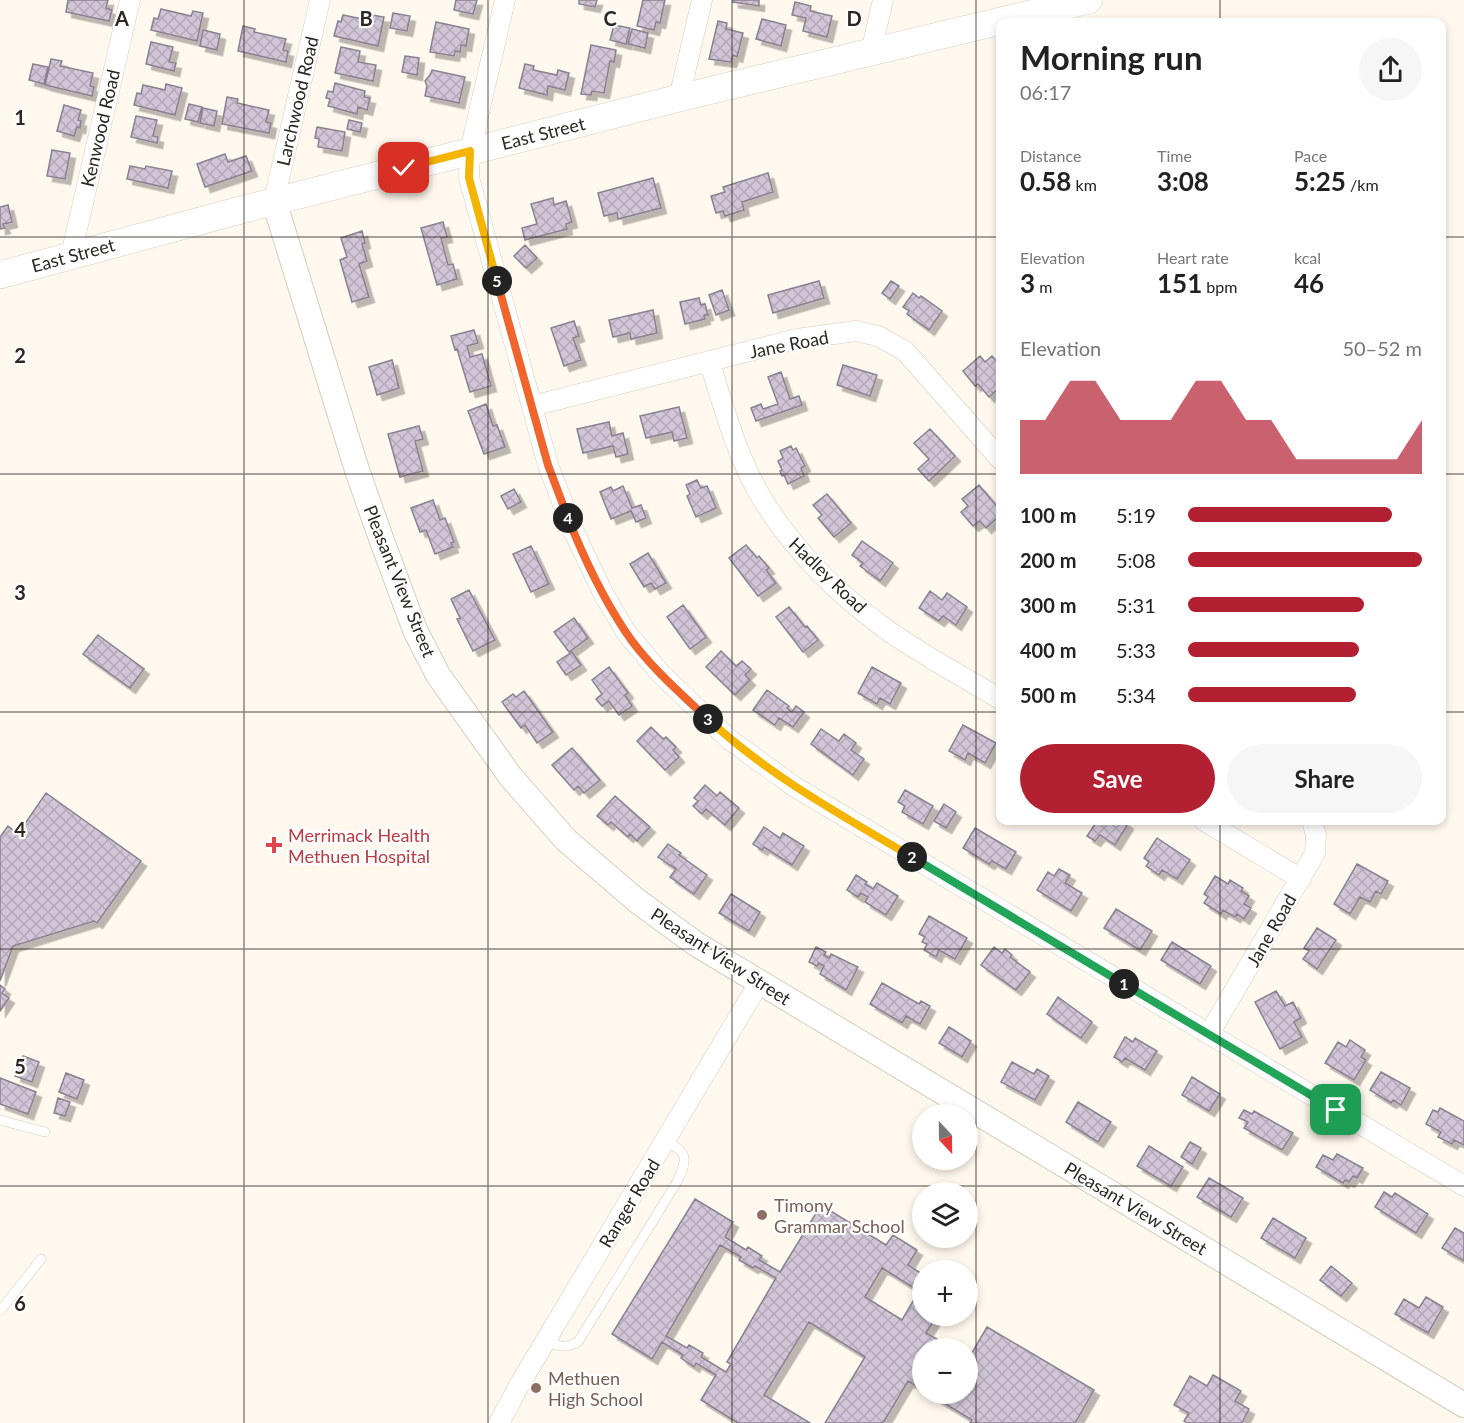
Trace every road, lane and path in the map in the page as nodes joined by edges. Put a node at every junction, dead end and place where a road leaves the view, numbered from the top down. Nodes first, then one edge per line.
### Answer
1 (130, 0) edge
2 (320, 0) edge
3 (506, 0) edge
4 (702, 0) edge
5 (883, 0) edge
6 (1089, 0) edge
7 (1014, 18) edge
8 (996, 22) edge
9 (871, 52) junction
10 (679, 98) junction
11 (470, 151) junction
12 (274, 201) junction
13 (71, 255) junction
14 (0, 275) edge
15 (709, 361) junction
16 (532, 406) junction
17 (996, 454) edge
18 (996, 697) edge
19 (1211, 825) edge
20 (1313, 825) edge
21 (1301, 879) junction
22 (759, 983) junction
23 (1209, 1034) junction
24 (0, 1120) edge
25 (45, 1131) dead end
26 (666, 1141) junction
27 (1464, 1186) edge
28 (41, 1259) dead end
29 (0, 1311) edge
30 (546, 1342) junction
31 (1464, 1405) edge
32 (499, 1423) edge

1 - 13 street, Kenwood Road
2 - 12 street, Larchwood Road
3 - 11 street
4 - 10 street
5 - 9 street
6 - 7 main road, East Street
8 - 9 main road, East Street
9 - 10 main road, East Street
10 - 11 main road, East Street
11 - 12 main road, East Street
11 - 16 street
12 - 13 main road, East Street
12 - 22 street, Pleasant View Street
13 - 14 main road, East Street
15 - 16 street, Jane Road
15 - 17 street, Jane Road
15 - 18 street, Hadley Road
16 - 23 street
19 - 21 street
20 - 21 street, Jane Road
21 - 23 street, Jane Road
22 - 26 street, Ranger Road
22 - 31 street, Pleasant View Street
23 - 27 street
24 - 25 lane
26 - 30 street, Ranger Road
26 - 30 lane
28 - 29 lane
30 - 32 street, Ranger Road

